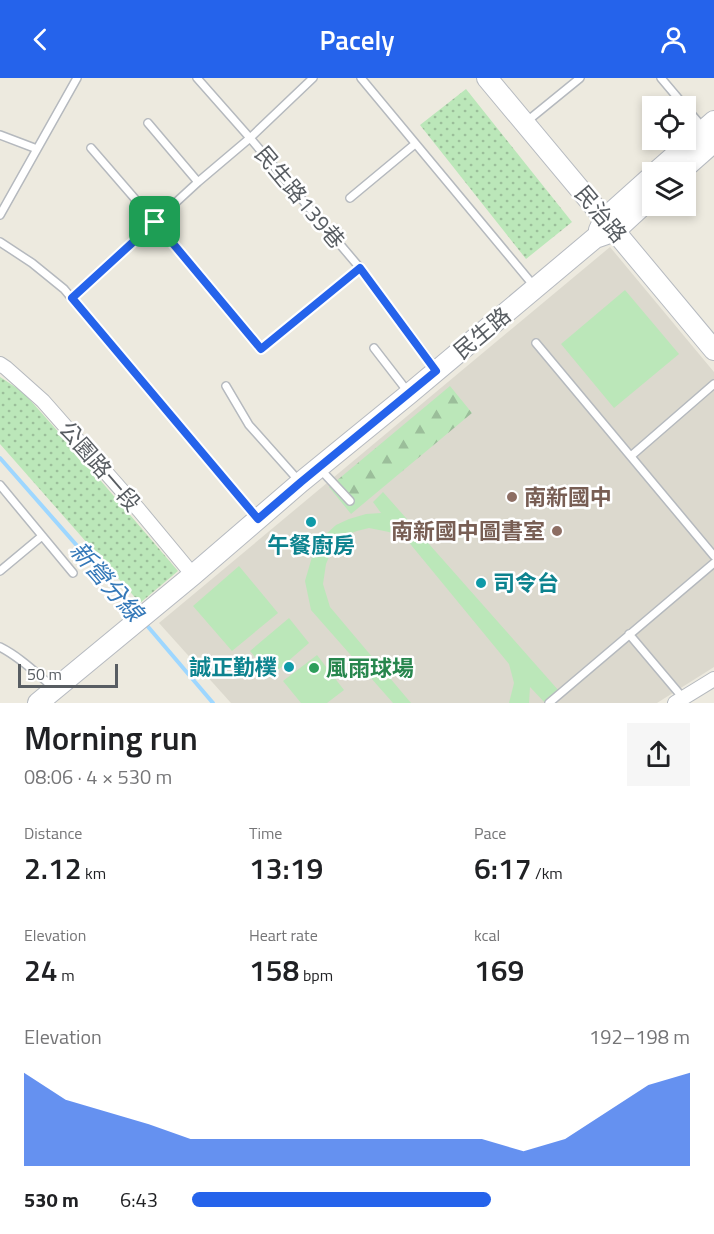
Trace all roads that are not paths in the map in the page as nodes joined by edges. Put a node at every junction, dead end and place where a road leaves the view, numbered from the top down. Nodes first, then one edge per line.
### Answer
1 (77, 78) edge
2 (197, 78) edge
3 (313, 78) edge
4 (361, 78) edge
5 (487, 78) edge
6 (580, 78) edge
7 (661, 78) edge
8 (148, 123) dead end
9 (525, 123) junction
10 (712, 133) edge
11 (0, 135) edge
12 (250, 138) junction
13 (415, 144) junction
14 (91, 148) dead end
15 (37, 149) junction
16 (670, 162) edge
17 (688, 162) edge
18 (198, 182) junction
19 (642, 188) edge
20 (350, 198) dead end
21 (642, 204) edge
22 (0, 215) edge
23 (155, 222) junction
24 (610, 225) junction
25 (0, 242) edge
26 (360, 268) junction
27 (535, 288) junction
28 (72, 298) junction
29 (536, 343) dead end
30 (374, 348) dead end
31 (714, 350) edge
32 (0, 364) edge
33 (436, 371) junction
34 (714, 384) edge
35 (226, 386) dead end
36 (409, 394) junction
37 (631, 456) junction
38 (319, 467) junction
39 (301, 482) junction
40 (0, 485) edge
41 (350, 501) dead end
42 (258, 519) junction
43 (42, 536) junction
44 (714, 556) edge
45 (714, 563) edge
46 (0, 571) edge
47 (73, 573) dead end
48 (193, 575) junction
49 (629, 634) junction
50 (0, 647) edge
51 (714, 679) edge
52 (55, 689) junction
53 (679, 701) edge
54 (38, 703) edge
55 (549, 703) edge

1 - 15 lane
2 - 12 lane, 民生路139巷
3 - 12 lane
4 - 13 lane
5 - 9 street, 民治路
6 - 9 lane
7 - 10 lane
8 - 18 lane
9 - 24 street, 民治路
10 - 16 street
10 - 17 street
11 - 15 lane
12 - 18 lane
12 - 26 lane, 民生路139巷
13 - 20 lane
13 - 27 lane
14 - 23 lane
15 - 22 lane
18 - 23 lane
19 - 24 street, 民生路
21 - 24 street, 民生路
23 - 26 lane
23 - 28 lane
24 - 27 street, 民生路
24 - 31 street, 民治路
25 - 28 lane
26 - 33 lane, 民生路139巷
27 - 33 street, 民生路
28 - 42 lane
29 - 37 lane
30 - 36 lane
32 - 48 street, 公園路一段
33 - 36 street, 民生路
34 - 37 lane
35 - 39 lane
36 - 38 street, 民生路
37 - 44 lane
38 - 39 street, 民生路
38 - 41 lane
39 - 42 street, 民生路
40 - 43 lane
42 - 48 street, 民生路
43 - 46 lane
43 - 47 lane
45 - 49 lane
48 - 52 street, 民生路
49 - 53 lane
49 - 55 lane
50 - 52 lane
51 - 53 street
52 - 54 street, 民生路

